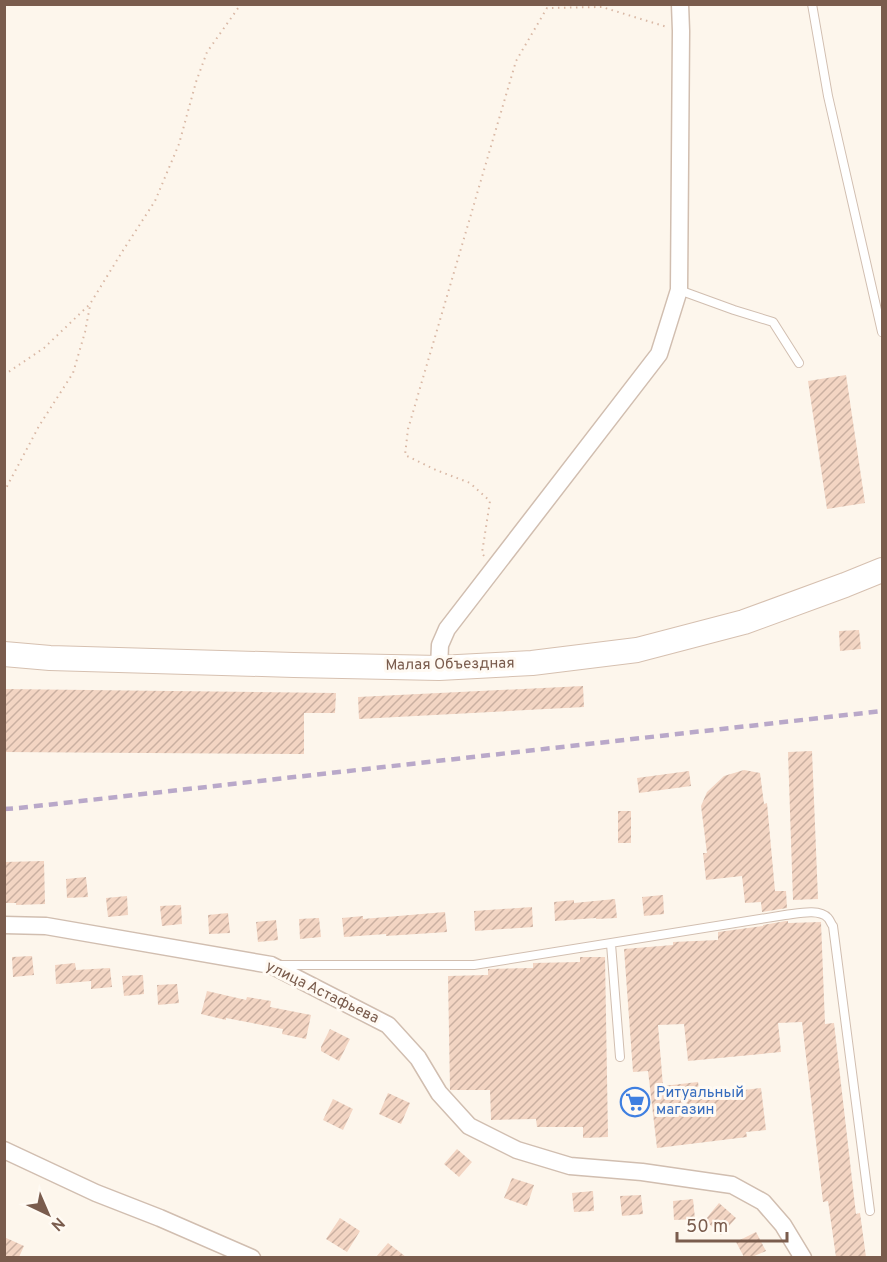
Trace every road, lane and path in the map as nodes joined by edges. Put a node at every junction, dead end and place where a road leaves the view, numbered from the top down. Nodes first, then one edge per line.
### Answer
1 (241, 4) edge
2 (680, 4) edge
3 (812, 4) edge
4 (681, 31) junction
5 (679, 290) junction
6 (90, 304) junction
7 (882, 332) edge
8 (799, 363) dead end
9 (4, 375) edge
10 (4, 492) edge
11 (493, 568) junction
12 (882, 570) edge
13 (4, 654) edge
14 (439, 668) junction
15 (4, 925) edge
16 (611, 944) junction
17 (271, 965) junction
18 (620, 1057) dead end
19 (4, 1150) edge
20 (870, 1210) dead end
21 (252, 1257) edge
22 (803, 1257) edge

1 - 6 path
2 - 4 street
3 - 7 lane
4 - 5 street
4 - 11 path
5 - 8 lane
5 - 11 street
6 - 9 path
6 - 10 path
11 - 14 street
12 - 14 main road, Малая Объездная
13 - 14 main road, Малая Объездная
15 - 17 street, улица Астафьева
16 - 17 lane
16 - 18 lane
16 - 20 lane
17 - 22 street, улица Астафьева
19 - 21 street

